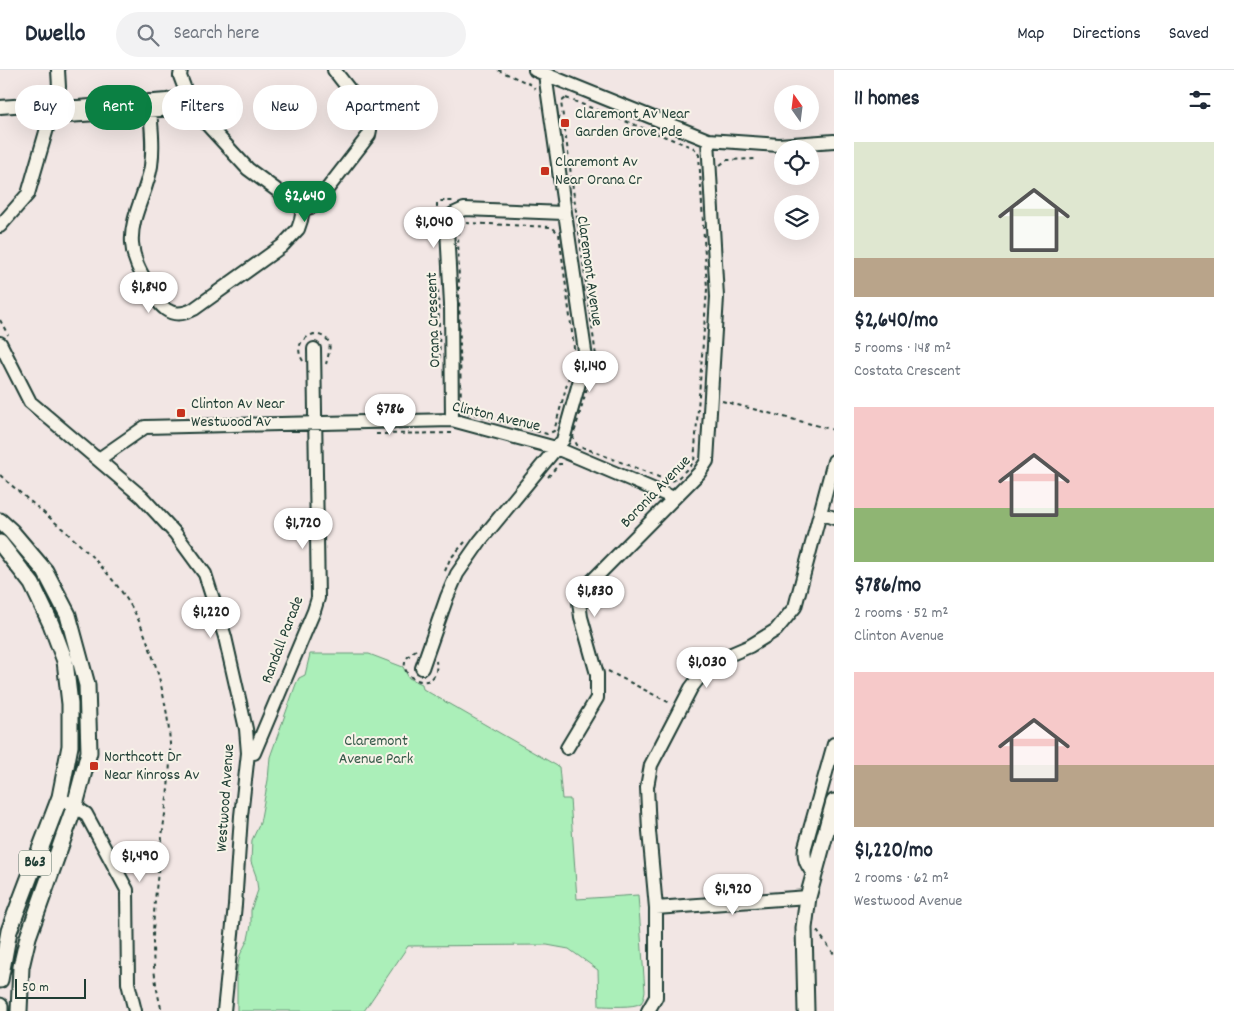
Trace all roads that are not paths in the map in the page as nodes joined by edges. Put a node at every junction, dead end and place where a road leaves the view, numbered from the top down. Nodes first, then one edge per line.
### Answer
1 (58, 70) edge
2 (181, 70) edge
3 (334, 70) edge
4 (540, 72) edge
5 (59, 85) edge
6 (184, 85) edge
7 (15, 106) edge
8 (0, 107) edge
9 (46, 130) edge
10 (151, 130) edge
11 (212, 130) edge
12 (708, 140) junction
13 (834, 141) edge
14 (302, 209) junction
15 (564, 213) junction
16 (0, 226) edge
17 (5, 342) edge
18 (314, 349) dead end
19 (452, 420) junction
20 (314, 423) junction
21 (556, 448) junction
22 (99, 459) junction
23 (834, 462) edge
24 (674, 498) junction
25 (820, 513) junction
26 (834, 518) edge
27 (0, 521) edge
28 (0, 543) edge
29 (422, 668) dead end
30 (834, 744) edge
31 (567, 748) dead end
32 (248, 753) junction
33 (60, 797) junction
34 (834, 802) edge
35 (75, 805) junction
36 (814, 875) junction
37 (808, 897) junction
38 (656, 908) junction
39 (0, 980) edge
40 (0, 1006) edge
41 (0, 1011) edge
42 (19, 1011) edge
43 (135, 1011) edge
44 (224, 1011) edge
45 (648, 1011) edge
46 (806, 1011) edge

1 - 5 street
2 - 6 street
3 - 14 street
4 - 12 street
4 - 15 street, Claremont Avenue
7 - 8 street
9 - 16 street
10 - 14 street
11 - 14 street
12 - 13 street
12 - 24 street, Boronia Avenue
15 - 19 street, Orana Crescent
15 - 21 street, Claremont Avenue
17 - 22 street, Westwood Avenue
18 - 20 street, Randall Parade
19 - 20 street, Clinton Avenue
19 - 21 street, Clinton Avenue
20 - 22 street, Clinton Avenue
20 - 32 street, Randall Parade
21 - 24 street, Clinton Avenue
21 - 29 street, Claremont Avenue
22 - 32 street, Westwood Avenue
23 - 25 street
24 - 31 street, Boronia Avenue
25 - 26 street
25 - 38 street
27 - 35 main road, B63
28 - 33 main road, B63
30 - 36 street
32 - 44 street, Westwood Avenue
33 - 35 street
33 - 39 main road, B63
34 - 36 main road
35 - 42 main road, B63
35 - 43 street
36 - 37 main road
37 - 38 street
37 - 46 main road
38 - 45 street
40 - 41 main road

